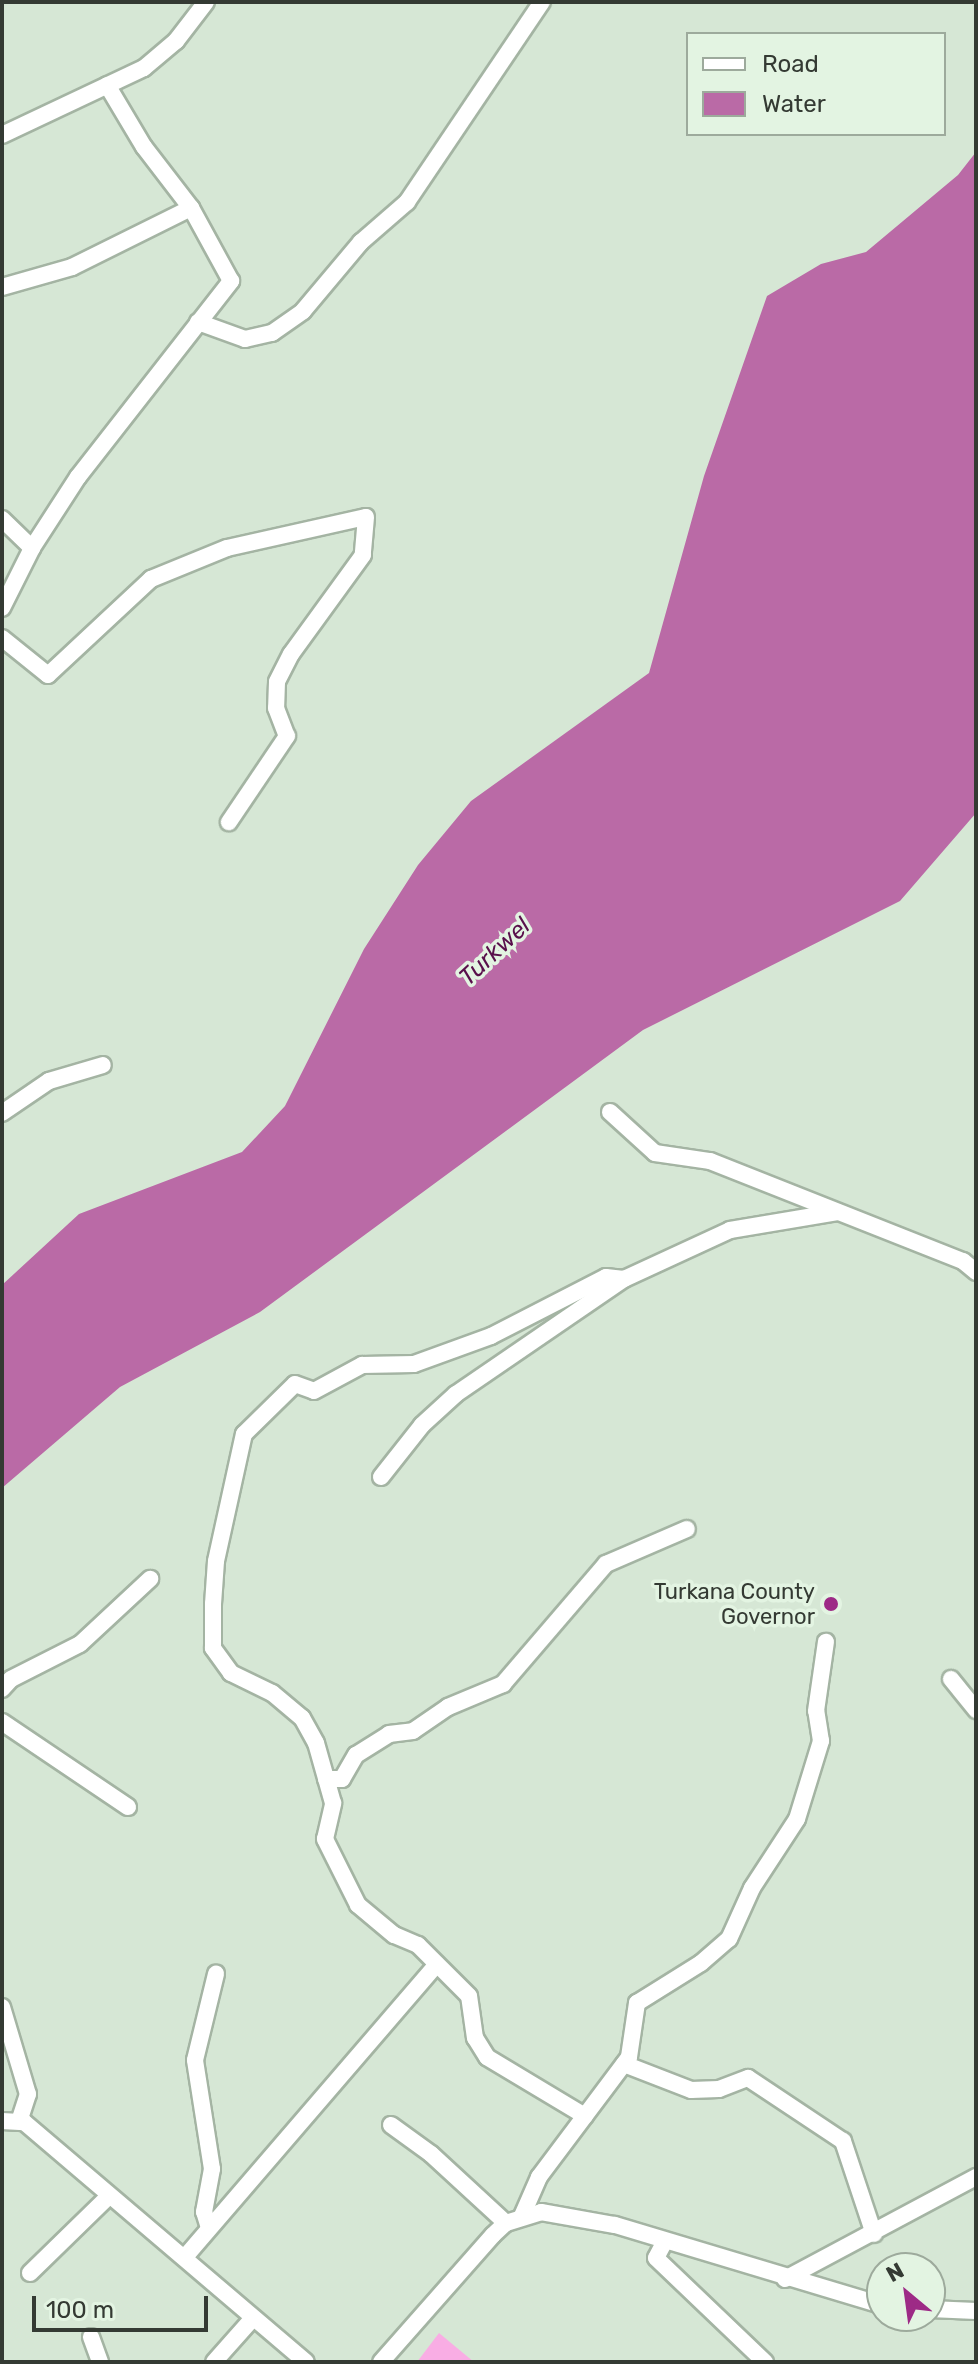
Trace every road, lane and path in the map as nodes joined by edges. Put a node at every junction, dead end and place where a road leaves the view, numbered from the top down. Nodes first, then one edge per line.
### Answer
1 (542, 2) edge
2 (202, 9) edge
3 (107, 85) junction
4 (2, 135) edge
5 (191, 208) junction
6 (2, 287) edge
7 (198, 322) junction
8 (2, 519) edge
9 (32, 548) junction
10 (2, 608) edge
11 (2, 638) edge
12 (229, 822) dead end
13 (103, 1065) dead end
14 (610, 1112) dead end
15 (2, 1113) edge
16 (837, 1212) junction
17 (976, 1272) edge
18 (624, 1279) junction
19 (381, 1477) dead end
20 (687, 1529) dead end
21 (150, 1579) dead end
22 (826, 1642) dead end
23 (951, 1679) dead end
24 (2, 1689) edge
25 (976, 1710) edge
26 (2, 1722) edge
27 (326, 1779) junction
28 (128, 1807) dead end
29 (437, 1964) junction
30 (216, 1974) dead end
31 (2, 2007) edge
32 (624, 2064) junction
33 (585, 2116) junction
34 (20, 2119) junction
35 (2, 2121) edge
36 (391, 2125) dead end
37 (976, 2177) edge
38 (109, 2196) junction
39 (522, 2216) junction
40 (506, 2223) junction
41 (209, 2228) junction
42 (874, 2234) junction
43 (665, 2241) junction
44 (185, 2257) junction
45 (821, 2261) junction
46 (30, 2273) dead end
47 (785, 2279) junction
48 (822, 2290) junction
49 (866, 2301) edge
50 (946, 2310) edge
51 (976, 2311) edge
52 (253, 2318) junction
53 (91, 2337) dead end
54 (100, 2362) edge
55 (214, 2362) edge
56 (306, 2362) edge
57 (381, 2362) edge
58 (765, 2362) edge

1 - 7 street
2 - 3 street
3 - 4 street
3 - 5 street
5 - 6 street
5 - 7 street
7 - 9 street
8 - 9 street
9 - 10 street
11 - 12 street
13 - 15 street
14 - 16 street
16 - 17 street
16 - 18 street
18 - 19 street
18 - 27 street
20 - 27 street
21 - 24 street
22 - 32 street
23 - 25 street
26 - 28 street
27 - 29 street
29 - 33 street
29 - 41 street
30 - 41 street
31 - 34 street
32 - 33 street
32 - 42 street
33 - 39 street
34 - 35 street
34 - 38 street
36 - 40 street
37 - 42 street
38 - 44 street
38 - 46 street
39 - 40 street
39 - 43 street
40 - 57 street
41 - 44 street
42 - 45 street
43 - 47 street
43 - 58 street
44 - 52 street
45 - 47 street
45 - 48 street
47 - 48 street
48 - 49 street
50 - 51 street
52 - 55 street
52 - 56 street
53 - 54 street

